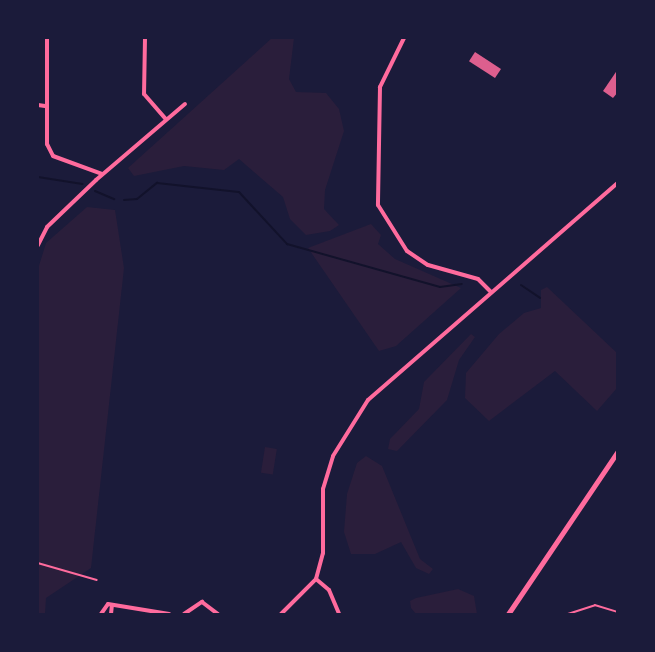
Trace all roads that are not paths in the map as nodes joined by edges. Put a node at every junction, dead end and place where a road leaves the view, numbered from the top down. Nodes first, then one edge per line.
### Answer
1 (46, 38) edge
2 (145, 38) edge
3 (404, 38) edge
4 (185, 104) dead end
5 (38, 105) edge
6 (45, 105) junction
7 (166, 119) junction
8 (102, 174) junction
9 (618, 183) edge
10 (38, 245) edge
11 (491, 292) junction
12 (618, 451) edge
13 (316, 579) junction
14 (112, 605) junction
15 (101, 615) edge
16 (111, 615) edge
17 (169, 615) edge
18 (184, 615) edge
19 (218, 615) edge
20 (281, 615) edge
21 (339, 615) edge
22 (508, 615) edge

1 - 6 street
2 - 7 street
3 - 11 street
4 - 7 street
5 - 6 street
6 - 8 street
7 - 8 street
8 - 10 street
9 - 11 street
11 - 13 street
12 - 22 main road
13 - 20 street
13 - 21 street
14 - 15 street
14 - 16 street
14 - 17 street
18 - 19 street

